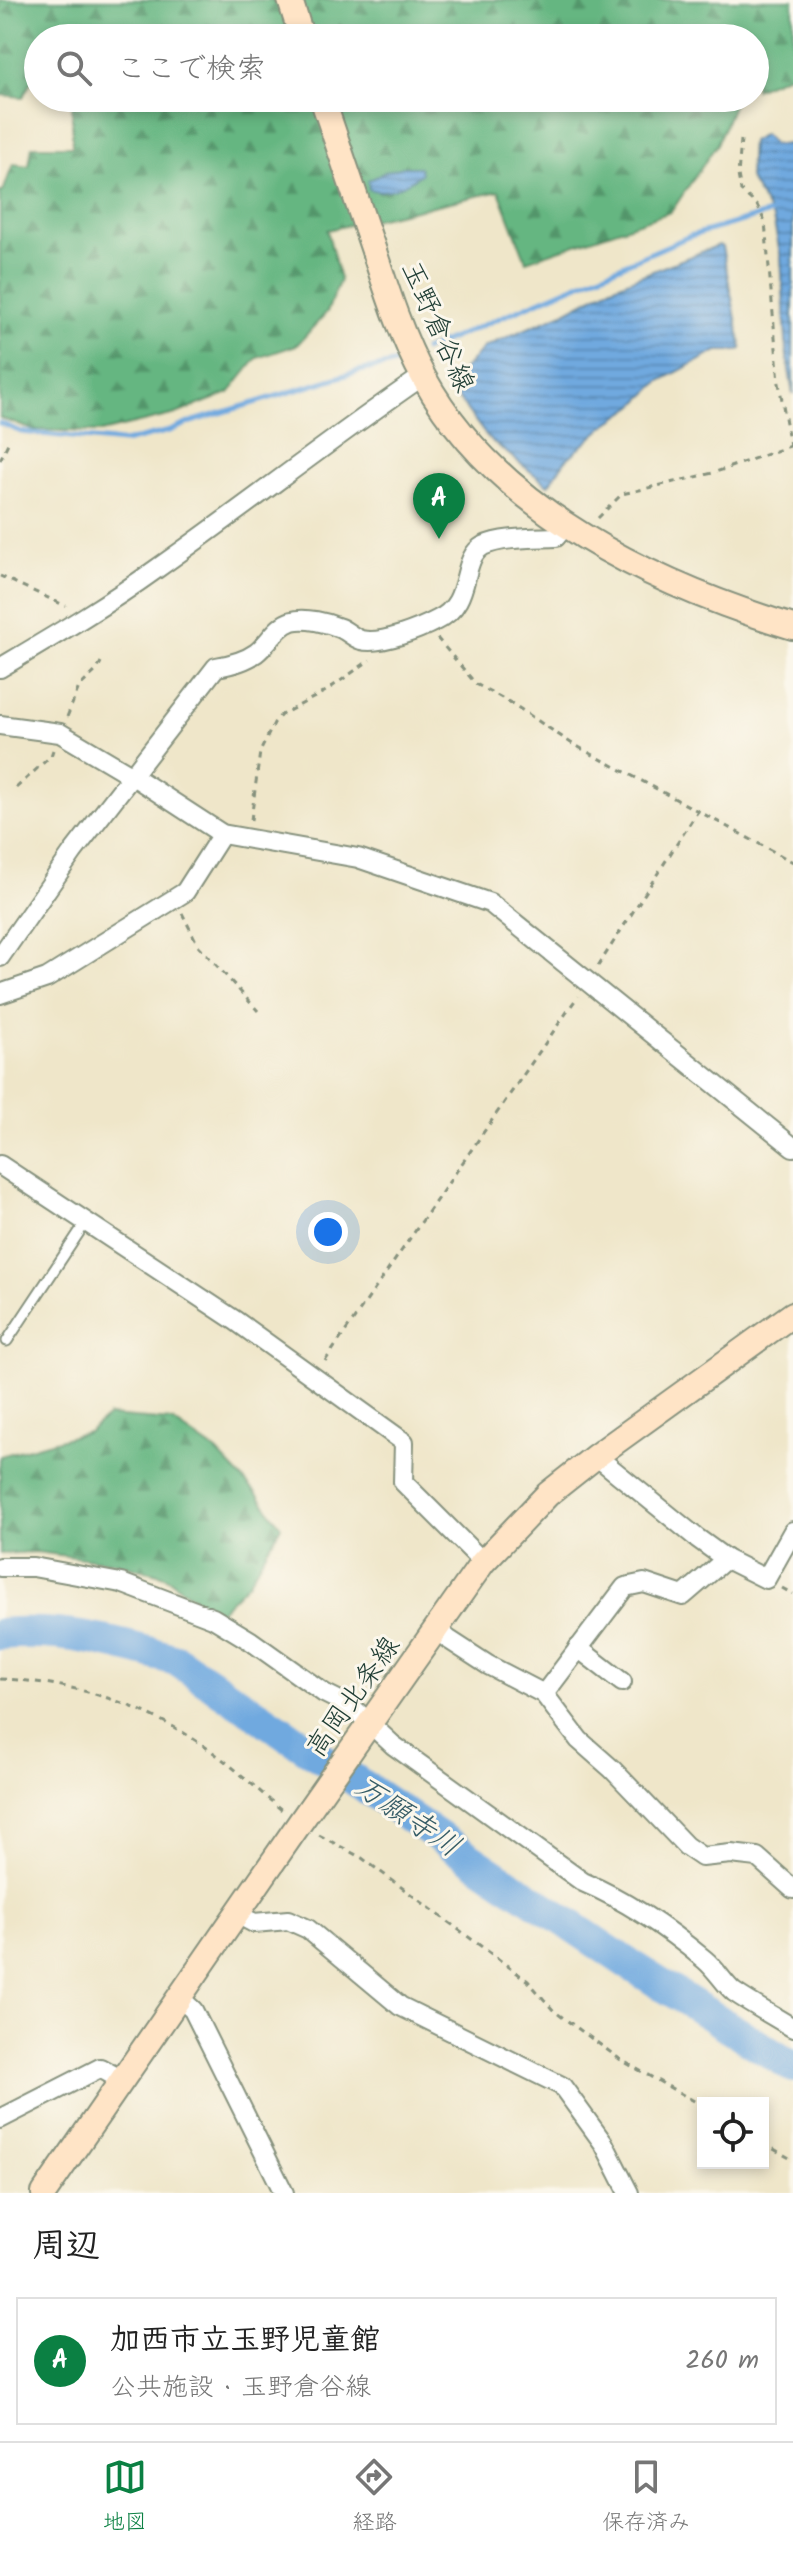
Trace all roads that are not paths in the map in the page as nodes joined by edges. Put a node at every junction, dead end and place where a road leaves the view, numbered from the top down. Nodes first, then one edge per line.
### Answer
1 (290, 0) edge
2 (298, 24) edge
3 (327, 112) edge
4 (423, 376) junction
5 (574, 531) junction
6 (793, 627) edge
7 (0, 668) edge
8 (0, 725) edge
9 (131, 775) junction
10 (222, 834) junction
11 (0, 957) edge
12 (0, 994) edge
13 (793, 1147) edge
14 (0, 1165) edge
15 (86, 1222) junction
16 (793, 1314) edge
17 (7, 1341) dead end
18 (596, 1456) junction
19 (793, 1531) edge
20 (726, 1559) junction
21 (483, 1562) junction
22 (0, 1567) edge
23 (436, 1628) junction
24 (578, 1648) junction
25 (622, 1682) dead end
26 (544, 1694) junction
27 (367, 1726) junction
28 (793, 1889) edge
29 (237, 1914) junction
30 (179, 1997) junction
31 (793, 2028) edge
32 (122, 2080) junction
33 (0, 2119) edge
34 (44, 2193) edge
35 (284, 2193) edge
36 (629, 2193) edge

1 - 2 main road
3 - 4 main road, 玉野倉谷線
4 - 5 main road, 玉野倉谷線
4 - 7 street
5 - 6 main road, 玉野倉谷線
5 - 9 street
8 - 9 street
9 - 10 street
9 - 11 street
10 - 12 street
10 - 13 street
14 - 15 street
15 - 17 lane
15 - 21 street
16 - 18 main road, 高岡北条線
18 - 20 street
18 - 21 main road, 高岡北条線
19 - 20 street
20 - 24 street
21 - 23 main road, 高岡北条線
22 - 27 street
23 - 26 street
23 - 27 main road, 高岡北条線
24 - 25 street
24 - 26 street
26 - 28 street
27 - 29 main road, 高岡北条線
27 - 31 street
29 - 30 main road, 高岡北条線
29 - 36 street
30 - 32 main road, 高岡北条線
30 - 35 street
32 - 33 street
32 - 34 main road, 高岡北条線

